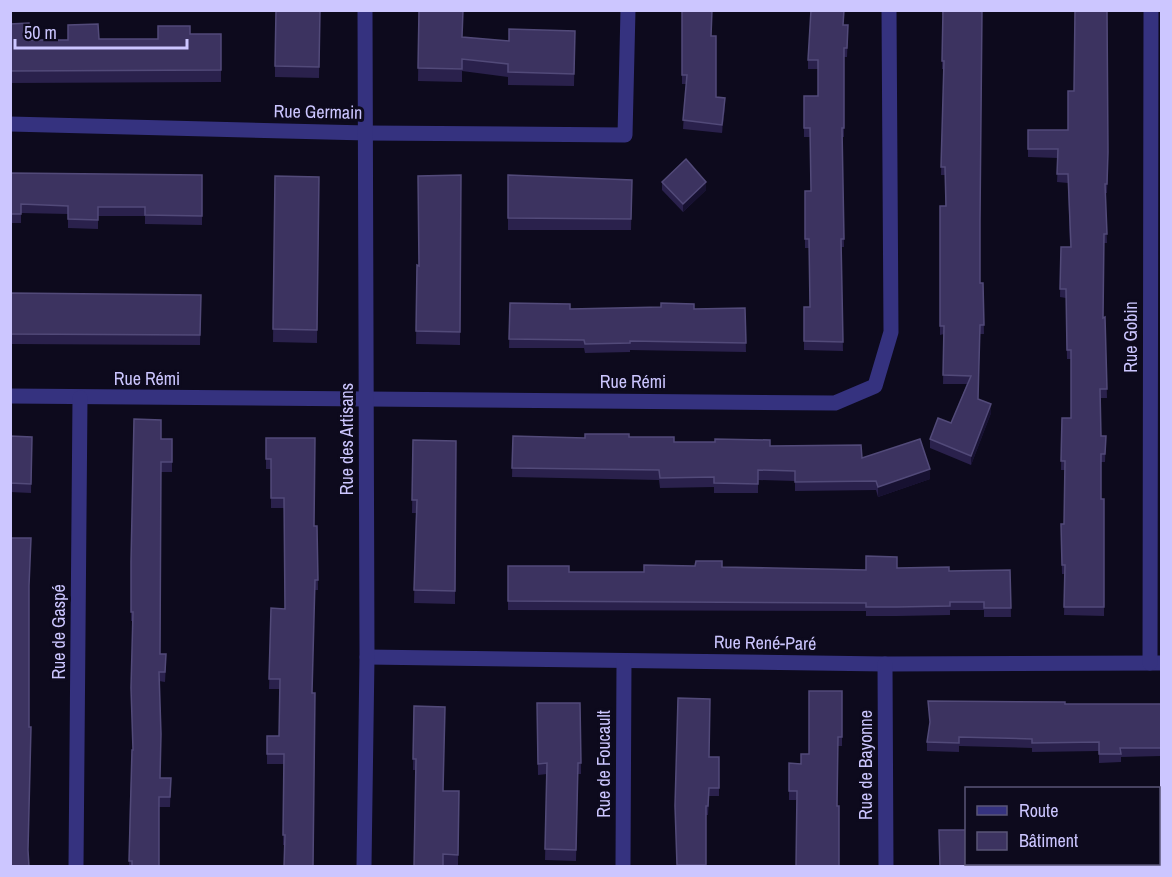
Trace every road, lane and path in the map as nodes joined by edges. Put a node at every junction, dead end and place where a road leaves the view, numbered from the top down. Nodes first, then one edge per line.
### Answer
1 (365, 10) edge
2 (628, 10) edge
3 (890, 10) edge
4 (1151, 10) edge
5 (10, 124) edge
6 (367, 132) junction
7 (10, 396) edge
8 (80, 398) junction
9 (366, 399) junction
10 (367, 657) junction
11 (624, 661) junction
12 (1156, 663) edge
13 (885, 664) junction
14 (76, 867) edge
15 (364, 867) edge
16 (623, 867) edge
17 (886, 867) edge

1 - 6 street, Rue des Artisans
2 - 6 street, Rue Germain
3 - 9 street, Rue Rémi
4 - 12 street, Rue Gobin
5 - 6 street, Rue Germain
6 - 9 street, Rue des Artisans
7 - 8 street, Rue Rémi
8 - 9 street, Rue Rémi
8 - 14 street, Rue de Gaspé
9 - 10 street, Rue des Artisans
10 - 11 street, Rue René-Paré
10 - 15 street, Rue des Artisans
11 - 13 street, Rue René-Paré
11 - 16 street, Rue de Foucault
12 - 13 street, Rue René-Paré
13 - 17 street, Rue de Bayonne

